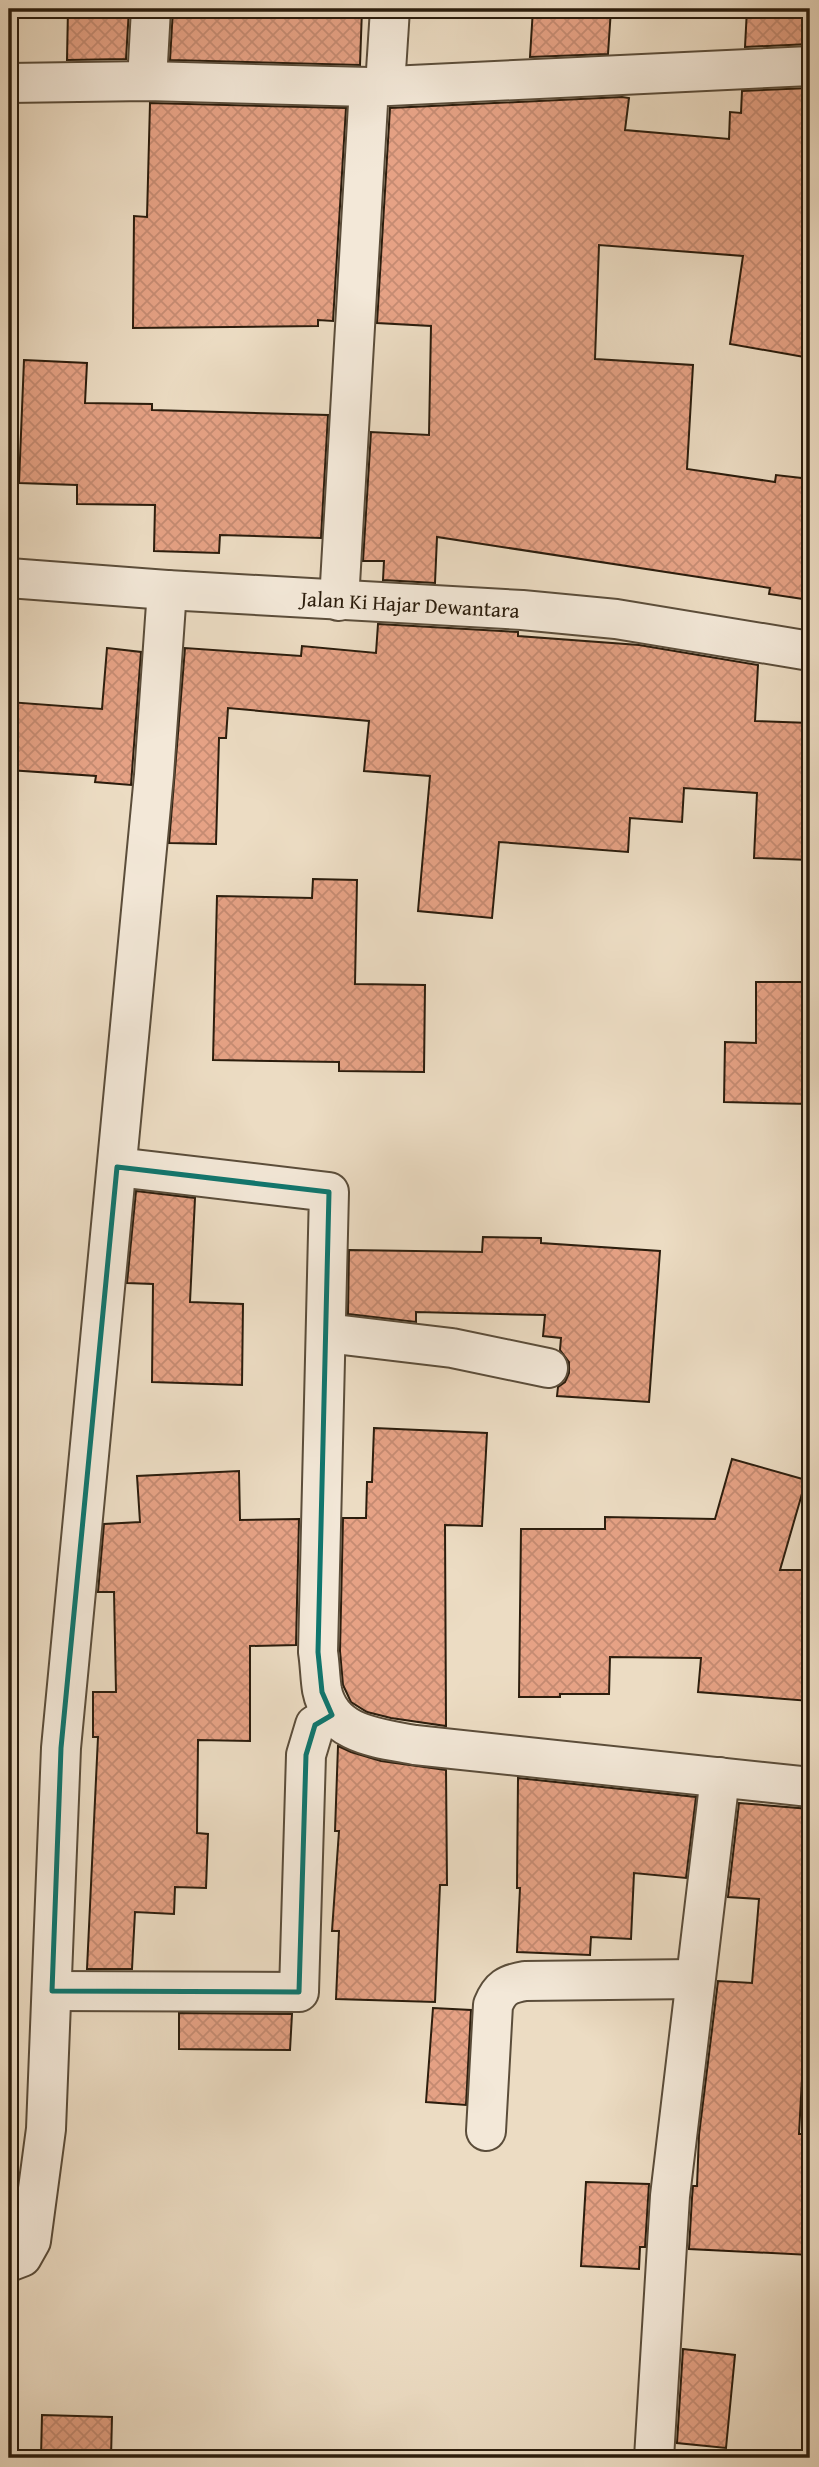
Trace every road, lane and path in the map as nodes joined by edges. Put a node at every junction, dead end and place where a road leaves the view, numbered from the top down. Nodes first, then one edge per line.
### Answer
1 (151, 9) edge
2 (390, 9) edge
3 (810, 65) edge
4 (148, 81) junction
5 (9, 83) edge
6 (377, 87) junction
7 (9, 578) edge
8 (167, 590) junction
9 (339, 601) junction
10 (810, 651) edge
11 (117, 1167) junction
12 (326, 1333) junction
13 (548, 1368) dead end
14 (332, 1715) junction
15 (720, 1777) junction
16 (810, 1787) edge
17 (694, 1979) junction
18 (52, 1991) junction
19 (486, 2130) dead end
20 (9, 2262) edge
21 (654, 2458) edge

1 - 4 street
2 - 6 street
3 - 6 street
4 - 5 street
4 - 6 street
6 - 9 street
7 - 8 street, Jalan Ki Hajar Dewantara
8 - 9 street, Jalan Ki Hajar Dewantara
8 - 11 street
9 - 10 street, Jalan Ki Hajar Dewantara
11 - 12 street
11 - 18 street
12 - 13 street
12 - 14 street
14 - 15 street
14 - 18 street
15 - 16 street
15 - 17 street
17 - 19 street
17 - 21 street
18 - 20 street

